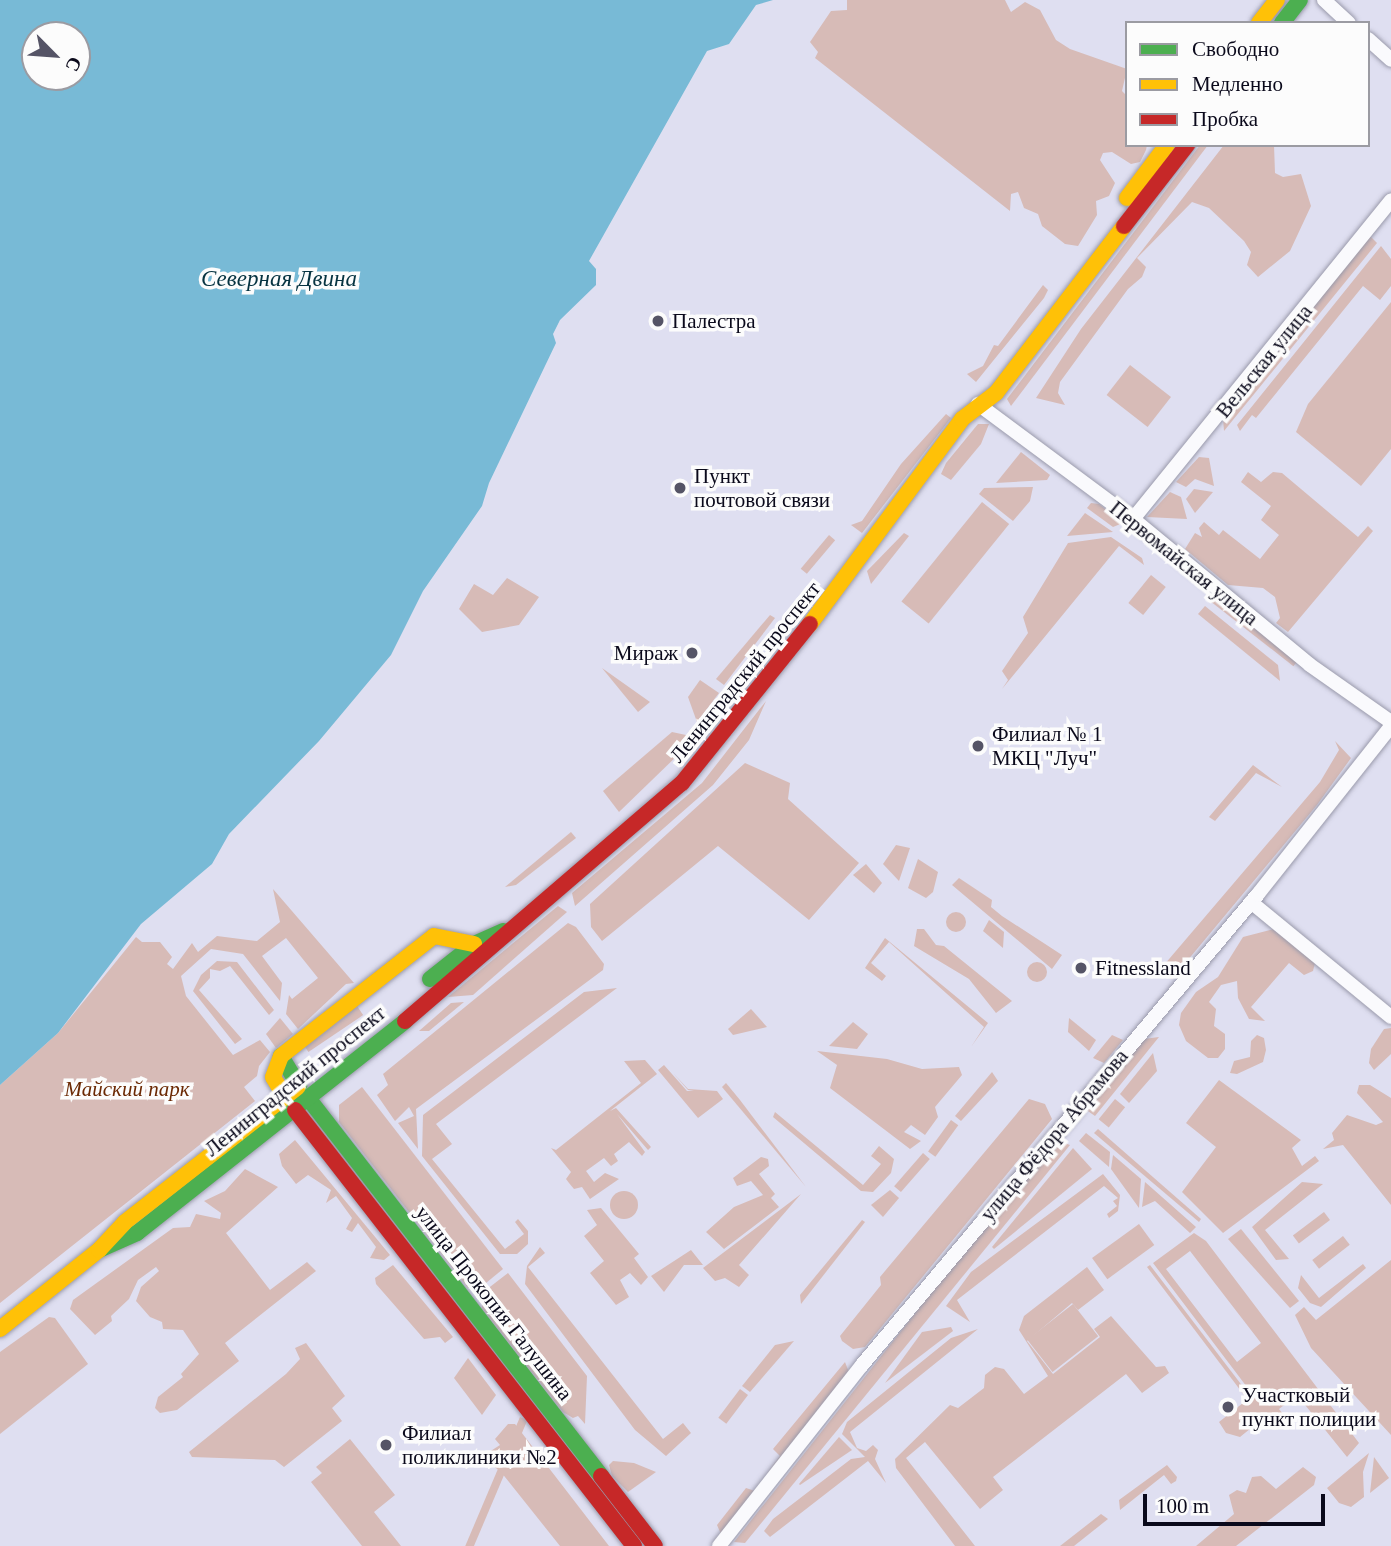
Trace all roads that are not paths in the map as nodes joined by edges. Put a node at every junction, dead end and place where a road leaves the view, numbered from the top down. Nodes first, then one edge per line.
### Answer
1 (1277, 0) edge
2 (1300, 0) edge
3 (1324, 0) edge
4 (1261, 21) edge
5 (1284, 21) edge
6 (1347, 21) edge
7 (1370, 42) edge
8 (1391, 60) edge
9 (1165, 147) edge
10 (1185, 147) edge
11 (1391, 200) edge
12 (978, 404) junction
13 (1133, 519) junction
14 (1391, 724) edge
15 (1251, 902) junction
16 (506, 930) junction
17 (474, 944) junction
18 (1391, 1017) edge
19 (281, 1056) junction
20 (304, 1092) junction
21 (290, 1104) junction
22 (0, 1329) edge
23 (635, 1546) edge
24 (655, 1546) edge
25 (719, 1546) edge

1 - 4 main road
2 - 5 main road
3 - 6 street
7 - 8 street
9 - 12 main road, Ленинградский проспект
10 - 12 main road, Ленинградский проспект
11 - 13 street, Вельская улица
12 - 13 street, Первомайская улица
12 - 16 main road, Ленинградский проспект
13 - 14 street, Первомайская улица
14 - 15 street, улица Фёдора Абрамова
15 - 18 street
15 - 25 street, улица Фёдора Абрамова
16 - 17 main road, Ленинградский проспект
16 - 20 main road, Ленинградский проспект
17 - 19 main road
17 - 20 main road, Ленинградский проспект
19 - 20 main road, улица Прокопия Галушина
19 - 21 main road
20 - 21 main road, Ленинградский проспект
20 - 24 main road, улица Прокопия Галушина
21 - 22 main road, Ленинградский проспект
21 - 23 main road, улица Прокопия Галушина

